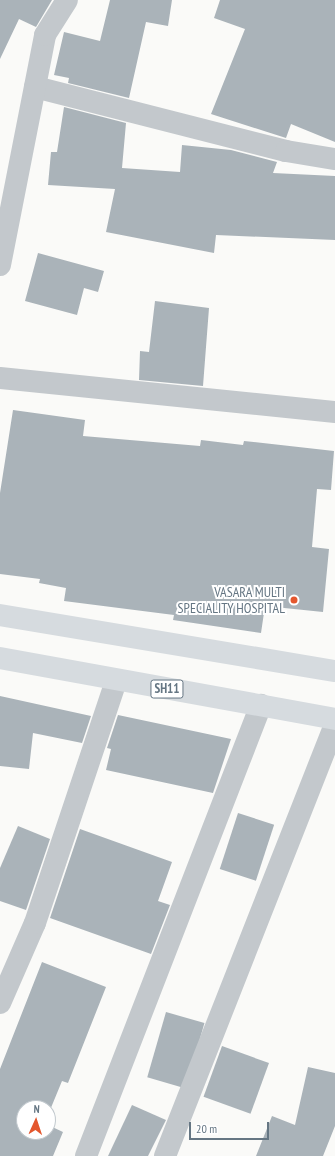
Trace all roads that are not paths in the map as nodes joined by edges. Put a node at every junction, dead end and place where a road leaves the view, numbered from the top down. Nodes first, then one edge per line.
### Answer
1 (67, 0) edge
2 (35, 87) junction
3 (335, 159) edge
4 (0, 265) edge
5 (0, 378) edge
6 (335, 412) edge
7 (0, 615) edge
8 (0, 658) edge
9 (335, 672) edge
10 (116, 681) junction
11 (261, 705) junction
12 (335, 719) edge
13 (335, 725) edge
14 (0, 1003) edge
15 (86, 1156) edge
16 (165, 1156) edge

1 - 2 street
2 - 3 street
2 - 4 street
5 - 6 street
7 - 9 main road
8 - 10 main road, SH11
10 - 11 main road, SH11
10 - 14 street
11 - 12 main road, SH11
11 - 15 street
13 - 16 street

